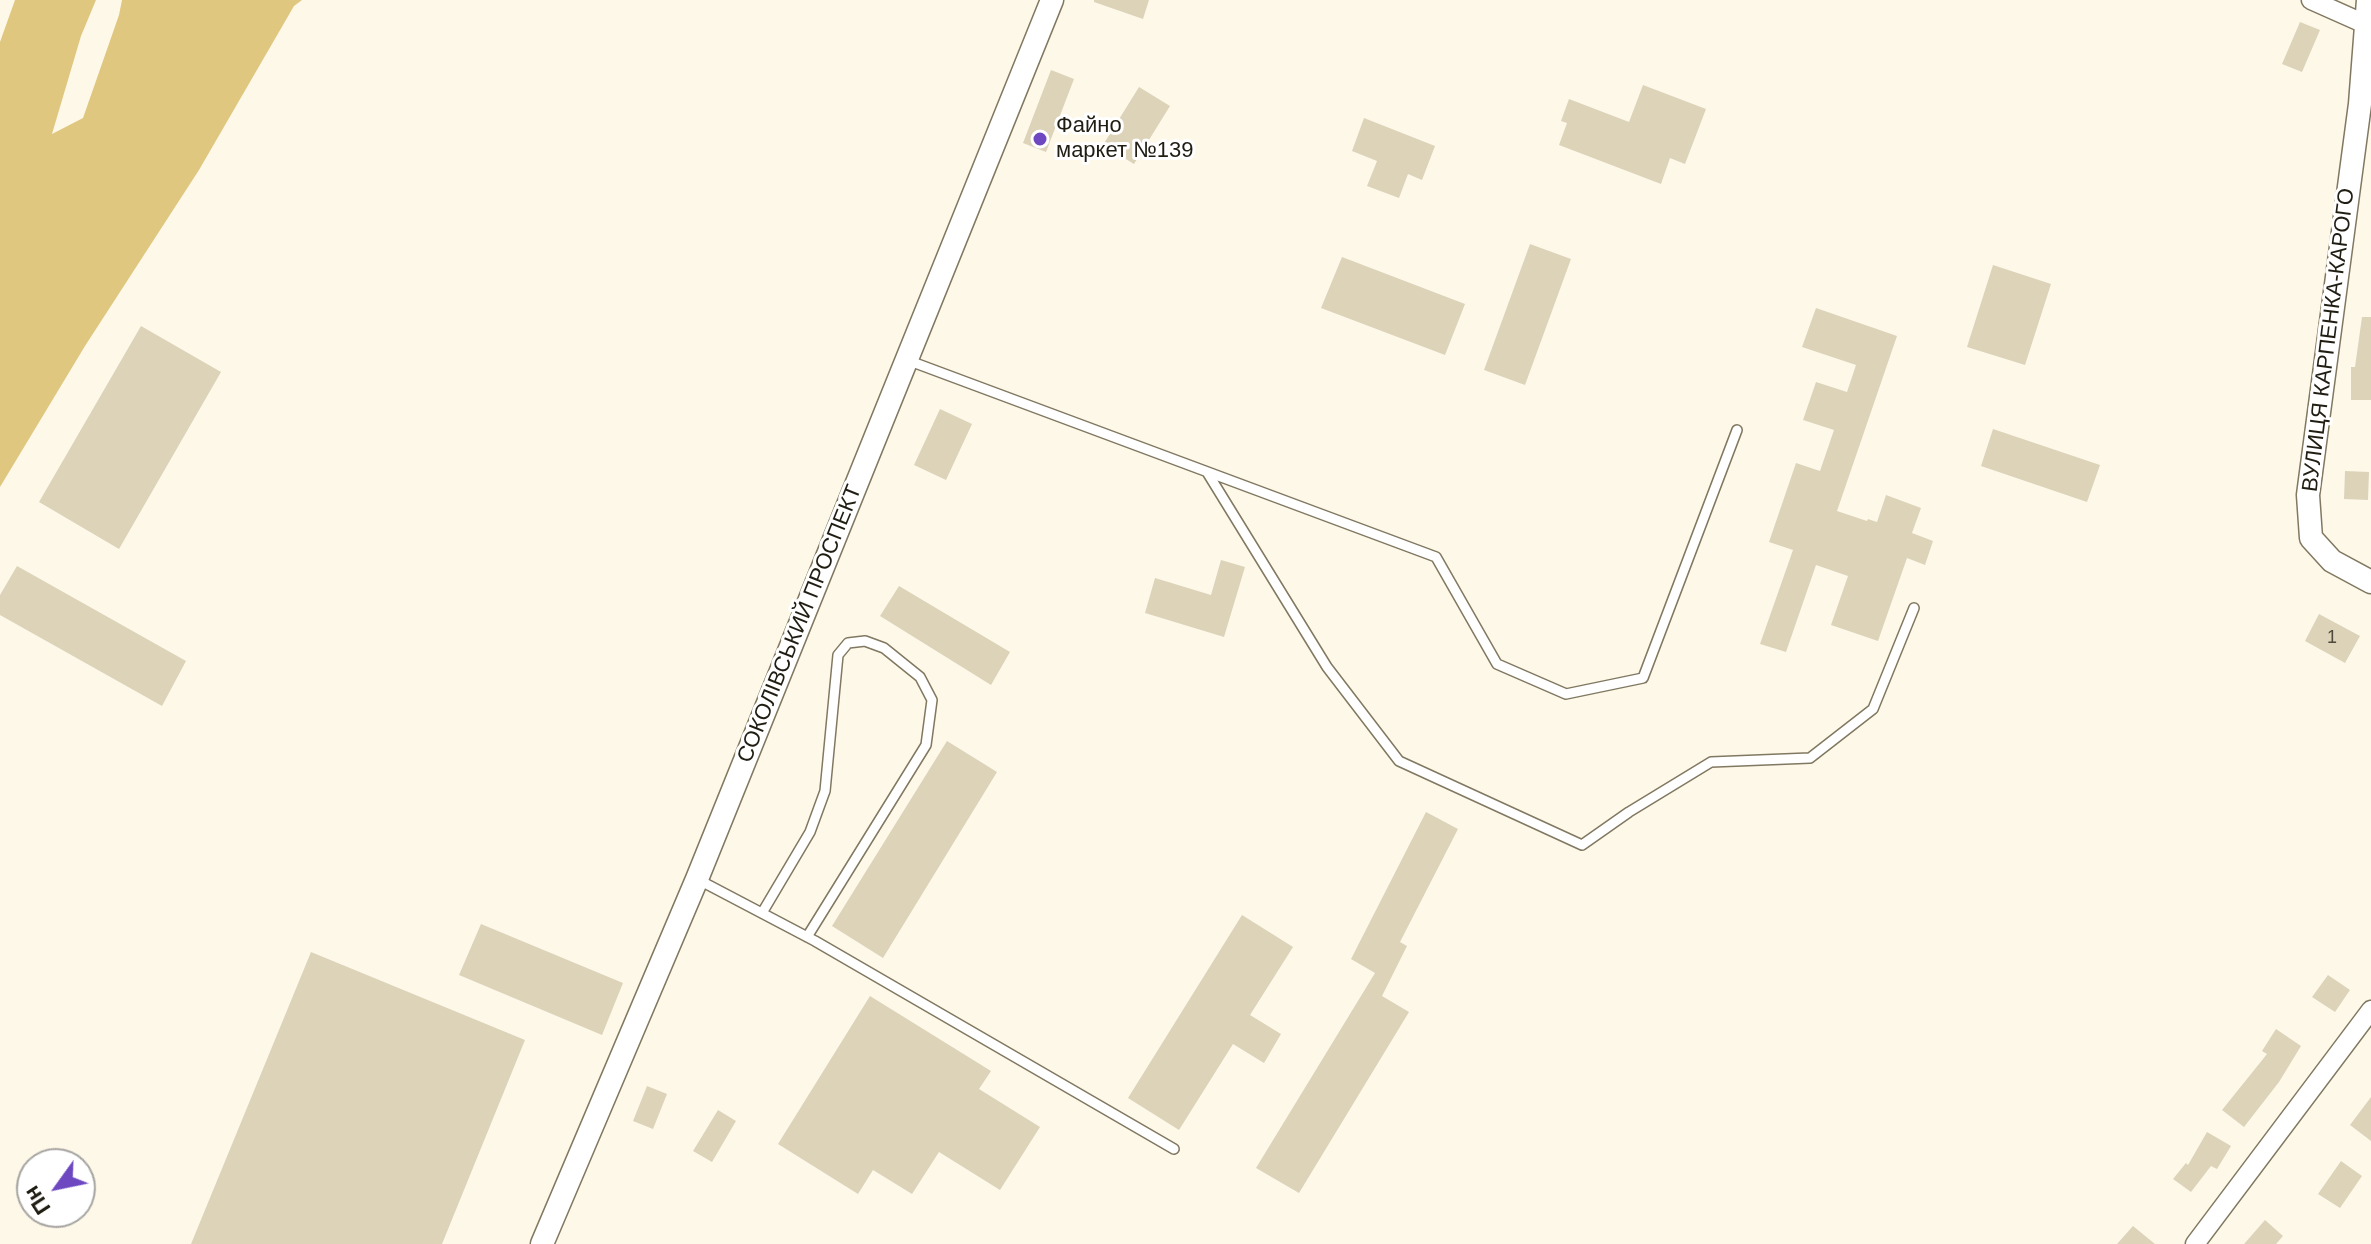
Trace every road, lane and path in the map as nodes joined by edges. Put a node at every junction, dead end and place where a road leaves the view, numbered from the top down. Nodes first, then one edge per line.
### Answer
1 (1052, 0) edge
2 (2311, 0) edge
3 (2368, 0) edge
4 (2365, 24) junction
5 (907, 360) junction
6 (1737, 430) dead end
7 (1207, 472) junction
8 (2371, 582) edge
9 (1914, 608) dead end
10 (697, 879) junction
11 (762, 913) junction
12 (807, 937) junction
13 (2371, 1010) edge
14 (1174, 1149) dead end
15 (542, 1244) edge
16 (2195, 1244) edge

1 - 5 street, СОКОЛІВСЬКИЙ ПРОСПЕКТ
2 - 4 street
3 - 4 street, ВУЛИЦЯ КАРПЕНКА-КАРОГО
4 - 8 street, ВУЛИЦЯ КАРПЕНКА-КАРОГО
5 - 7 lane
5 - 10 street, СОКОЛІВСЬКИЙ ПРОСПЕКТ
6 - 7 lane
7 - 9 lane
10 - 11 lane
10 - 15 street, СОКОЛІВСЬКИЙ ПРОСПЕКТ
11 - 12 lane
11 - 12 lane
12 - 14 lane
13 - 16 street

